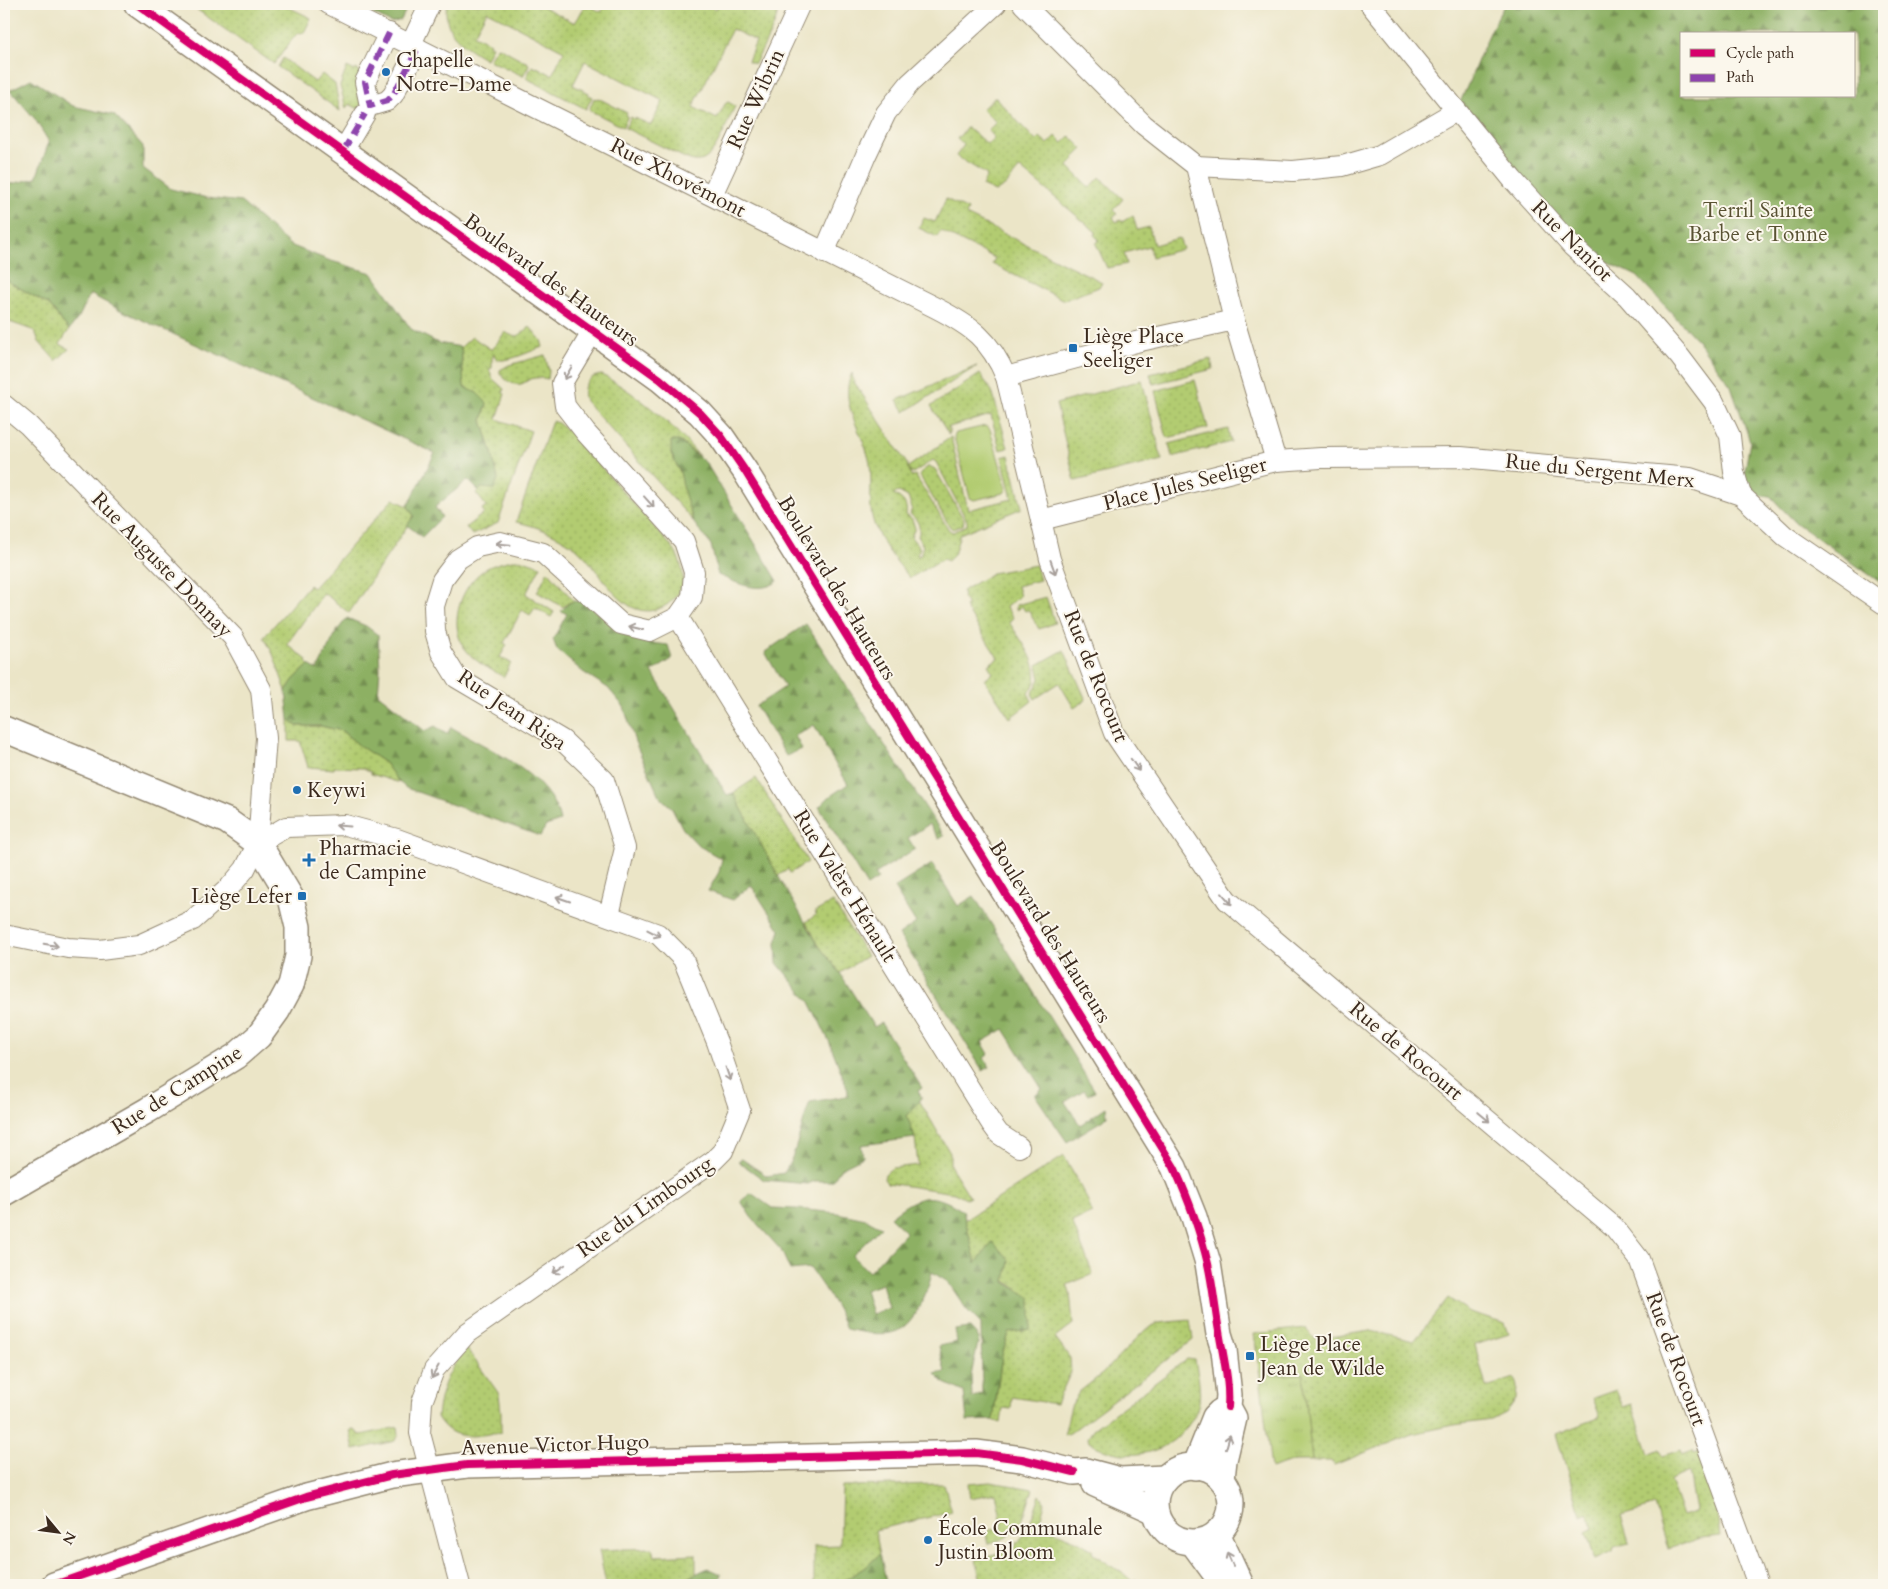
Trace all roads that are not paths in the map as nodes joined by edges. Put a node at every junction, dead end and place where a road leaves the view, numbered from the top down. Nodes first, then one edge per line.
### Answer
1 (137, 4) edge
2 (330, 4) edge
3 (430, 4) edge
4 (800, 4) edge
5 (996, 4) edge
6 (1023, 4) edge
7 (1370, 4) edge
8 (389, 32) junction
9 (414, 46) junction
10 (1456, 111) junction
11 (365, 114) dead end
12 (342, 151) junction
13 (1196, 166) junction
14 (712, 194) junction
15 (824, 253) junction
16 (1234, 320) junction
17 (593, 331) junction
18 (1006, 376) junction
19 (4, 405) edge
20 (1276, 461) junction
21 (1741, 495) junction
22 (1041, 520) junction
23 (1884, 604) edge
24 (678, 617) junction
25 (4, 730) edge
26 (258, 844) junction
27 (609, 915) junction
28 (4, 935) edge
29 (1019, 1147) dead end
30 (4, 1193) edge
31 (1228, 1407) junction
32 (1195, 1466) junction
33 (431, 1469) junction
34 (1074, 1472) junction
35 (1165, 1478) junction
36 (1222, 1478) junction
37 (1155, 1511) junction
38 (1217, 1533) junction
39 (1192, 1543) junction
40 (54, 1585) edge
41 (460, 1585) edge
42 (1222, 1585) edge
43 (1241, 1585) edge
44 (1758, 1585) edge

1 - 12 street, Boulevard des Hauteurs
2 - 8 street, Rue Xhovémont
3 - 9 street
4 - 14 street, Rue Wibrin
5 - 15 street
6 - 13 street
7 - 10 street, Rue Naniot
8 - 9 street, Rue Xhovémont
8 - 9 street
9 - 14 street, Rue Xhovémont
10 - 13 street
10 - 21 street, Rue Naniot
11 - 12 street
12 - 17 street, Boulevard des Hauteurs
13 - 16 street, Place Jules Seeliger
14 - 15 street, Rue Xhovémont
15 - 18 street, Rue Xhovémont
16 - 18 street
16 - 20 street, Place Jules Seeliger
17 -> 24 street, Rue Jean Riga
17 - 31 street, Boulevard des Hauteurs
18 - 22 street
19 - 26 street, Rue Auguste Donnay
20 - 21 street, Rue du Sergent Merx
20 - 22 street, Place Jules Seeliger
21 - 23 street, Rue du Sergent Merx
22 -> 44 street, Rue de Rocourt
24 -> 27 street, Rue Jean Riga
24 - 29 street, Rue Valère Hénault
25 - 26 street, Rue de Campine
27 -> 26 street, Rue du Limbourg
28 -> 26 street
26 - 30 street, Rue de Campine
27 -> 33 street, Rue du Limbourg
31 - 32 street
36 -> 31 street, Boulevard des Hauteurs
32 - 35 street
32 - 36 street
33 - 34 street, Avenue Victor Hugo
33 - 40 street, Avenue Victor Hugo
33 - 41 street, Rue du Limbourg
34 - 35 street, Avenue Victor Hugo
34 - 37 street, Avenue Victor Hugo
35 - 37 street
36 - 38 street
37 - 39 street
38 - 39 street
43 -> 38 street
39 - 42 street

